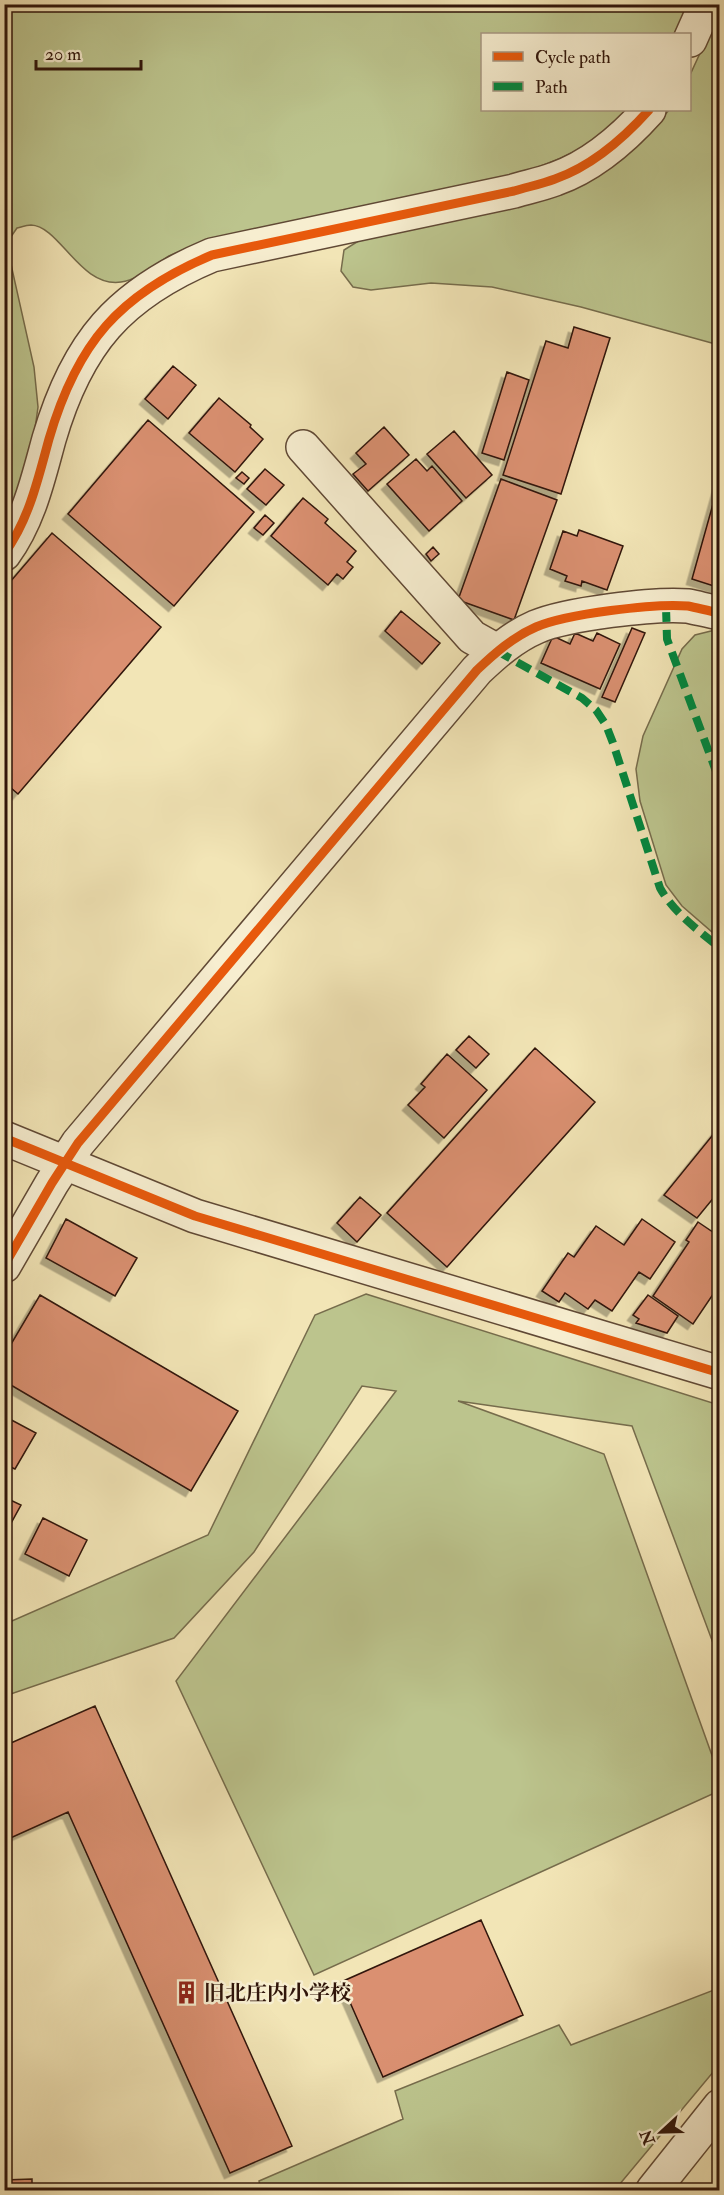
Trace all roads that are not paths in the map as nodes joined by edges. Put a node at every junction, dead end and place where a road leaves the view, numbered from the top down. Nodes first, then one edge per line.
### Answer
1 (706, 4) edge
2 (691, 38) edge
3 (648, 111) edge
4 (303, 447) dead end
5 (4, 554) edge
6 (720, 613) edge
7 (497, 651) junction
8 (4, 1138) edge
9 (65, 1163) junction
10 (4, 1266) edge
11 (720, 1373) edge
12 (720, 2106) edge
13 (653, 2190) edge

1 - 2 street
3 - 5 street
4 - 7 street
6 - 7 street
7 - 9 street
8 - 9 street
9 - 10 street
9 - 11 street
12 - 13 street

